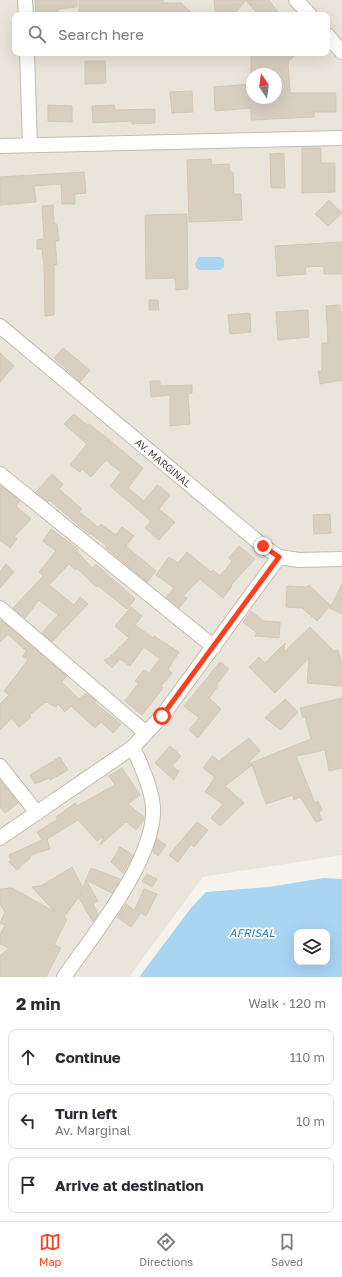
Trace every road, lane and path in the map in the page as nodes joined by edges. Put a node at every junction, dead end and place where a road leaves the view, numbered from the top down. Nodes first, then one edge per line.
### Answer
1 (26, 0) edge
2 (296, 0) edge
3 (26, 12) edge
4 (307, 12) edge
5 (330, 38) edge
6 (342, 52) edge
7 (27, 56) edge
8 (342, 138) edge
9 (30, 145) junction
10 (0, 146) edge
11 (0, 326) edge
12 (0, 474) edge
13 (279, 557) junction
14 (342, 559) edge
15 (0, 608) edge
16 (214, 647) junction
17 (146, 733) junction
18 (133, 747) junction
19 (0, 766) edge
20 (37, 813) junction
21 (0, 838) edge
22 (64, 977) edge

1 - 3 street
2 - 4 street
5 - 6 street
7 - 9 street
8 - 9 street
9 - 10 street
11 - 13 street, AV. MARGINAL
12 - 16 street
13 - 14 street, AV. MARGINAL
13 - 16 street
15 - 17 street
16 - 17 street
17 - 18 street
18 - 20 street
18 - 22 street
19 - 20 street
20 - 21 street

